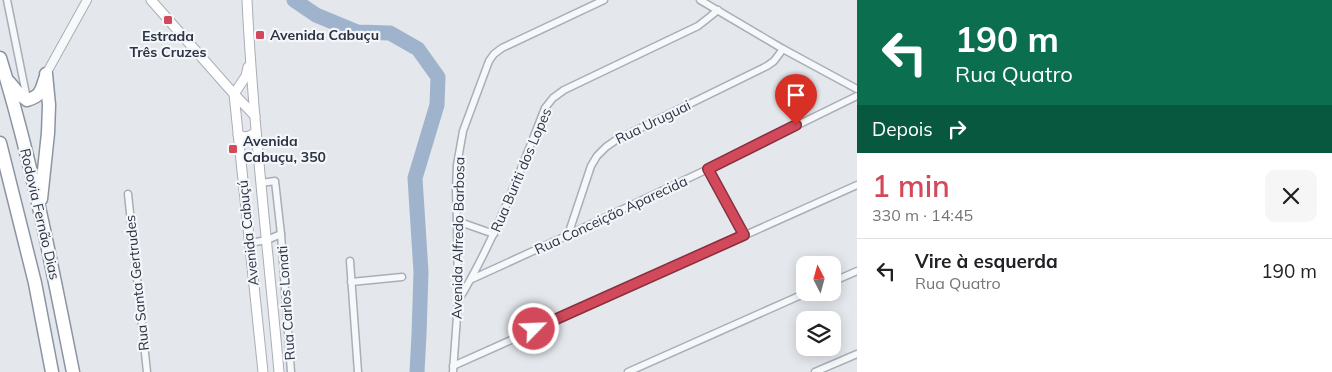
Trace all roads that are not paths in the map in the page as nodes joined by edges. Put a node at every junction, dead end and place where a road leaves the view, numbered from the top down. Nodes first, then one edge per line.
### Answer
1 (6, 0) edge
2 (87, 0) edge
3 (151, 0) edge
4 (248, 0) edge
5 (604, 0) edge
6 (700, 0) edge
7 (718, 10) junction
8 (783, 49) junction
9 (0, 58) edge
10 (250, 59) junction
11 (46, 74) junction
12 (6, 79) junction
13 (857, 89) edge
14 (234, 94) junction
15 (857, 96) edge
16 (27, 100) junction
17 (239, 106) junction
18 (255, 116) junction
19 (256, 132) junction
20 (238, 135) junction
21 (0, 142) edge
22 (3, 167) edge
23 (708, 169) junction
24 (261, 184) junction
25 (857, 185) edge
26 (128, 194) dead end
27 (40, 212) junction
28 (457, 221) junction
29 (281, 234) junction
30 (494, 234) junction
31 (568, 235) junction
32 (744, 235) junction
33 (267, 240) junction
34 (249, 243) junction
35 (350, 260) dead end
36 (857, 271) edge
37 (402, 277) dead end
38 (841, 278) edge
39 (472, 279) junction
40 (351, 282) junction
41 (796, 297) edge
42 (458, 302) junction
43 (857, 354) edge
44 (453, 369) edge
45 (52, 372) edge
46 (73, 372) edge
47 (147, 372) edge
48 (263, 372) edge
49 (279, 372) edge
50 (291, 372) edge
51 (358, 372) edge
52 (628, 372) edge
53 (815, 372) edge

1 - 16 street
2 - 11 street
3 - 14 main road
4 - 10 main road, Avenida Cabuçú
5 - 28 street, Avenida Alfredo Barbosa
6 - 7 street
7 - 8 street
7 - 30 street, Rua Buriti dos Lopes
8 - 13 street
8 - 31 street, Rua Uruguai
9 - 12 highway, Rodovia Fernão Dias
10 - 14 main road
10 - 18 main road, Avenida Cabuçú
11 - 16 highway
11 - 27 highway
12 - 16 highway
12 - 27 highway, Rodovia Fernão Dias
14 - 17 main road
15 - 23 street, Rua Conceição Aparecida
17 - 18 main road
17 - 20 main road, Avenida Cabuçú
18 - 19 main road, Avenida Cabuçú
19 - 20 main road
19 - 24 main road, Avenida Cabuçú
20 - 34 main road, Avenida Cabuçú
21 - 22 highway, Rodovia Fernão Dias
22 - 45 highway, Rodovia Fernão Dias
23 - 31 street, Rua Conceição Aparecida
23 - 32 street
24 - 29 street, Rua Carlos Lonati
24 - 33 main road, Avenida Cabuçú
25 - 32 street
26 - 47 street, Rua Santa Gertrudes
27 - 46 highway, Rodovia Fernão Dias
28 - 30 street
28 - 42 street, Avenida Alfredo Barbosa
29 - 33 street, Rua Carlos Lonati
29 - 50 street, Rua Carlos Lonati
30 - 39 street, Rua Buriti dos Lopes
31 - 39 street, Rua Conceição Aparecida
32 - 44 street
33 - 34 street, Rua Carlos Lonati
33 - 49 main road, Avenida Cabuçú
34 - 48 main road, Avenida Cabuçú
35 - 40 street
36 - 38 street
37 - 40 street
39 - 42 street, Rua Buriti dos Lopes
40 - 51 street
41 - 52 street
42 - 44 street, Avenida Alfredo Barbosa
43 - 53 street

